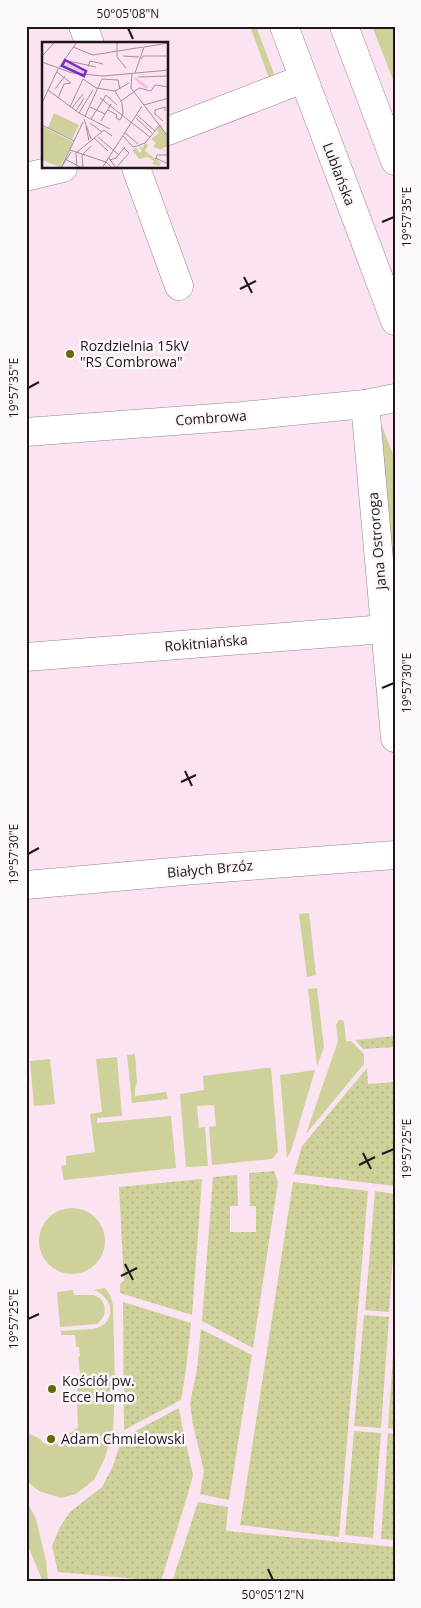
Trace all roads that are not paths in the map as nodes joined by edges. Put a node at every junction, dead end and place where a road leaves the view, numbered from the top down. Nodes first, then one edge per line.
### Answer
1 (83, 26) edge
2 (284, 26) edge
3 (344, 26) edge
4 (89, 42) edge
5 (303, 79) junction
6 (169, 131) edge
7 (395, 161) edge
8 (59, 169) edge
9 (136, 169) edge
10 (26, 177) edge
11 (179, 286) dead end
12 (395, 321) edge
13 (395, 398) edge
14 (365, 404) junction
15 (26, 432) edge
16 (385, 629) junction
17 (26, 657) edge
18 (395, 738) edge
19 (395, 855) edge
20 (26, 885) edge

1 - 4 street
2 - 5 street, Lublańska
3 - 7 street
5 - 6 street
5 - 12 street, Lublańska
8 - 10 street
9 - 11 street
13 - 14 street, Combrowa
14 - 15 street, Combrowa
14 - 16 street, Jana Ostroroga
16 - 17 street, Rokitniańska
16 - 18 street, Jana Ostroroga
19 - 20 street, Białych Brzóz

